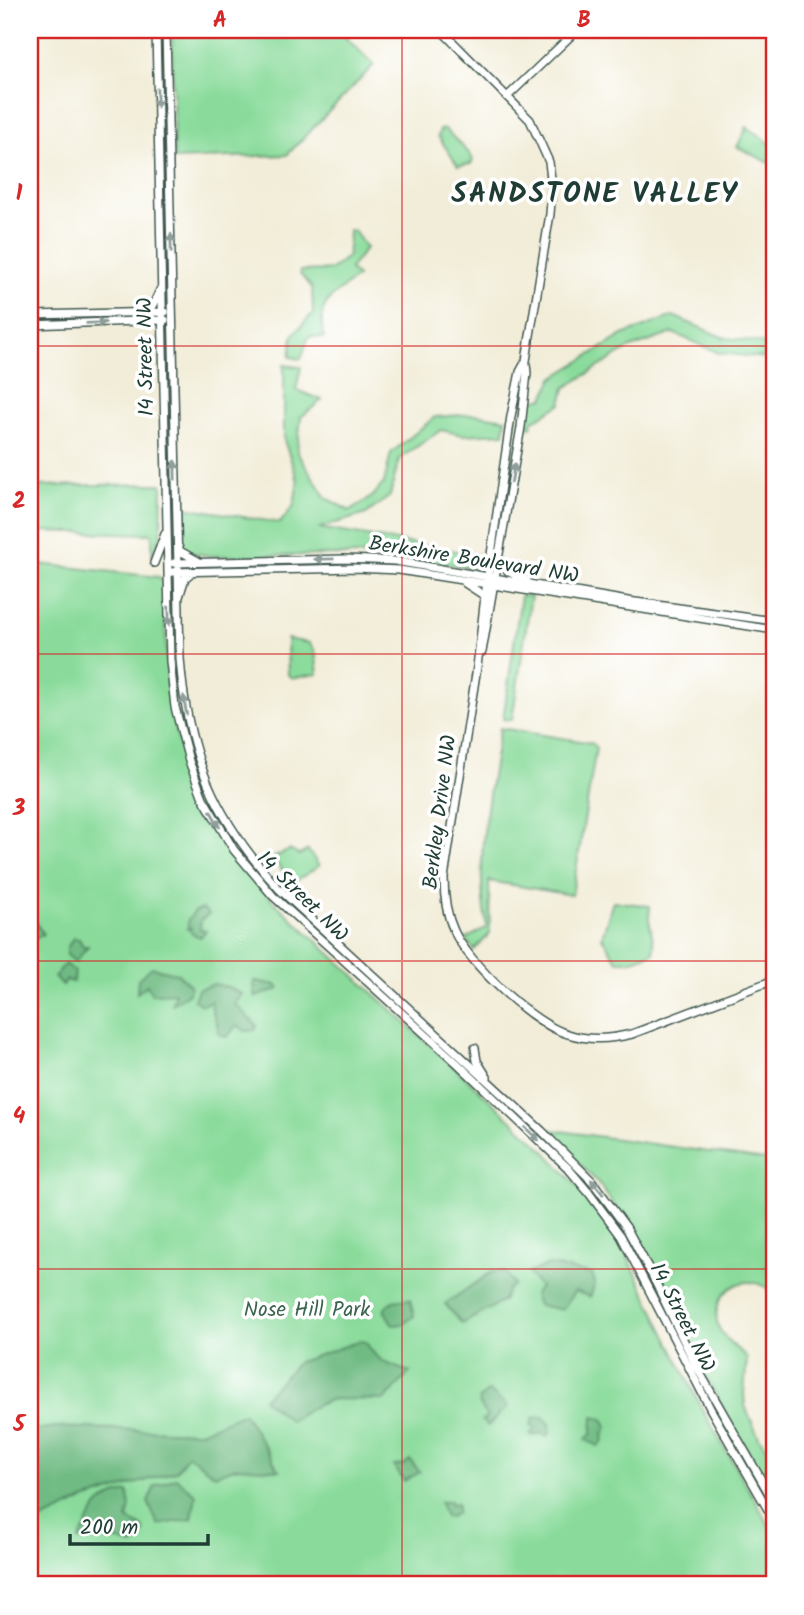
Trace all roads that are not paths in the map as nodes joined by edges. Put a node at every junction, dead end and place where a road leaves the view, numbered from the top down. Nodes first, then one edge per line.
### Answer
1 (156, 30) edge
2 (166, 30) edge
3 (441, 30) edge
4 (577, 30) edge
5 (508, 96) junction
6 (162, 286) junction
7 (147, 312) junction
8 (30, 315) edge
9 (162, 316) junction
10 (173, 316) junction
11 (30, 325) edge
12 (526, 361) junction
13 (167, 530) junction
14 (175, 538) junction
15 (499, 559) junction
16 (176, 562) junction
17 (199, 562) junction
18 (154, 563) dead end
19 (167, 563) junction
20 (172, 572) junction
21 (193, 572) junction
22 (455, 578) junction
23 (491, 581) junction
24 (540, 586) junction
25 (485, 596) junction
26 (177, 600) junction
27 (774, 621) edge
28 (774, 630) edge
29 (478, 659) junction
30 (774, 980) edge
31 (475, 1048) dead end
32 (487, 1082) junction
33 (774, 1502) edge
34 (774, 1520) edge

1 -> 6 main road, 14 Street NW
10 -> 2 main road, 14 Street NW
3 - 5 main road
4 - 5 main road
5 - 12 main road
6 - 7 main road
6 - 9 main road, 14 Street NW
7 - 8 main road
7 - 9 main road
9 - 10 main road
11 -> 9 main road
9 - 13 main road, 14 Street NW
14 -> 10 main road, 14 Street NW
15 -> 12 main road
12 - 23 main road
13 - 18 main road
13 - 19 main road, 14 Street NW
14 - 16 main road, 14 Street NW
14 - 17 main road
15 - 23 main road
15 - 24 main road
16 - 17 main road, Berkshire Boulevard NW
16 - 19 main road, Berkshire Boulevard NW
16 - 20 main road, 14 Street NW
23 -> 17 main road, Berkshire Boulevard NW
19 - 20 main road, 14 Street NW
20 - 21 main road, Berkshire Boulevard NW
20 - 26 main road, 14 Street NW
20 -> 34 main road, 14 Street NW
21 - 22 main road, Berkshire Boulevard NW
21 - 26 main road
22 - 23 main road, Berkshire Boulevard NW
22 - 25 main road
23 - 24 main road, Berkshire Boulevard NW
23 - 25 main road, Berkley Drive NW
23 - 28 main road, Berkshire Boulevard NW
23 - 29 main road, Berkley Drive NW
24 - 27 main road, Berkshire Boulevard NW
25 - 29 main road, Berkley Drive NW
32 -> 26 main road, 14 Street NW
29 - 30 main road, Berkley Drive NW
31 - 32 main road
33 -> 32 main road, 14 Street NW

